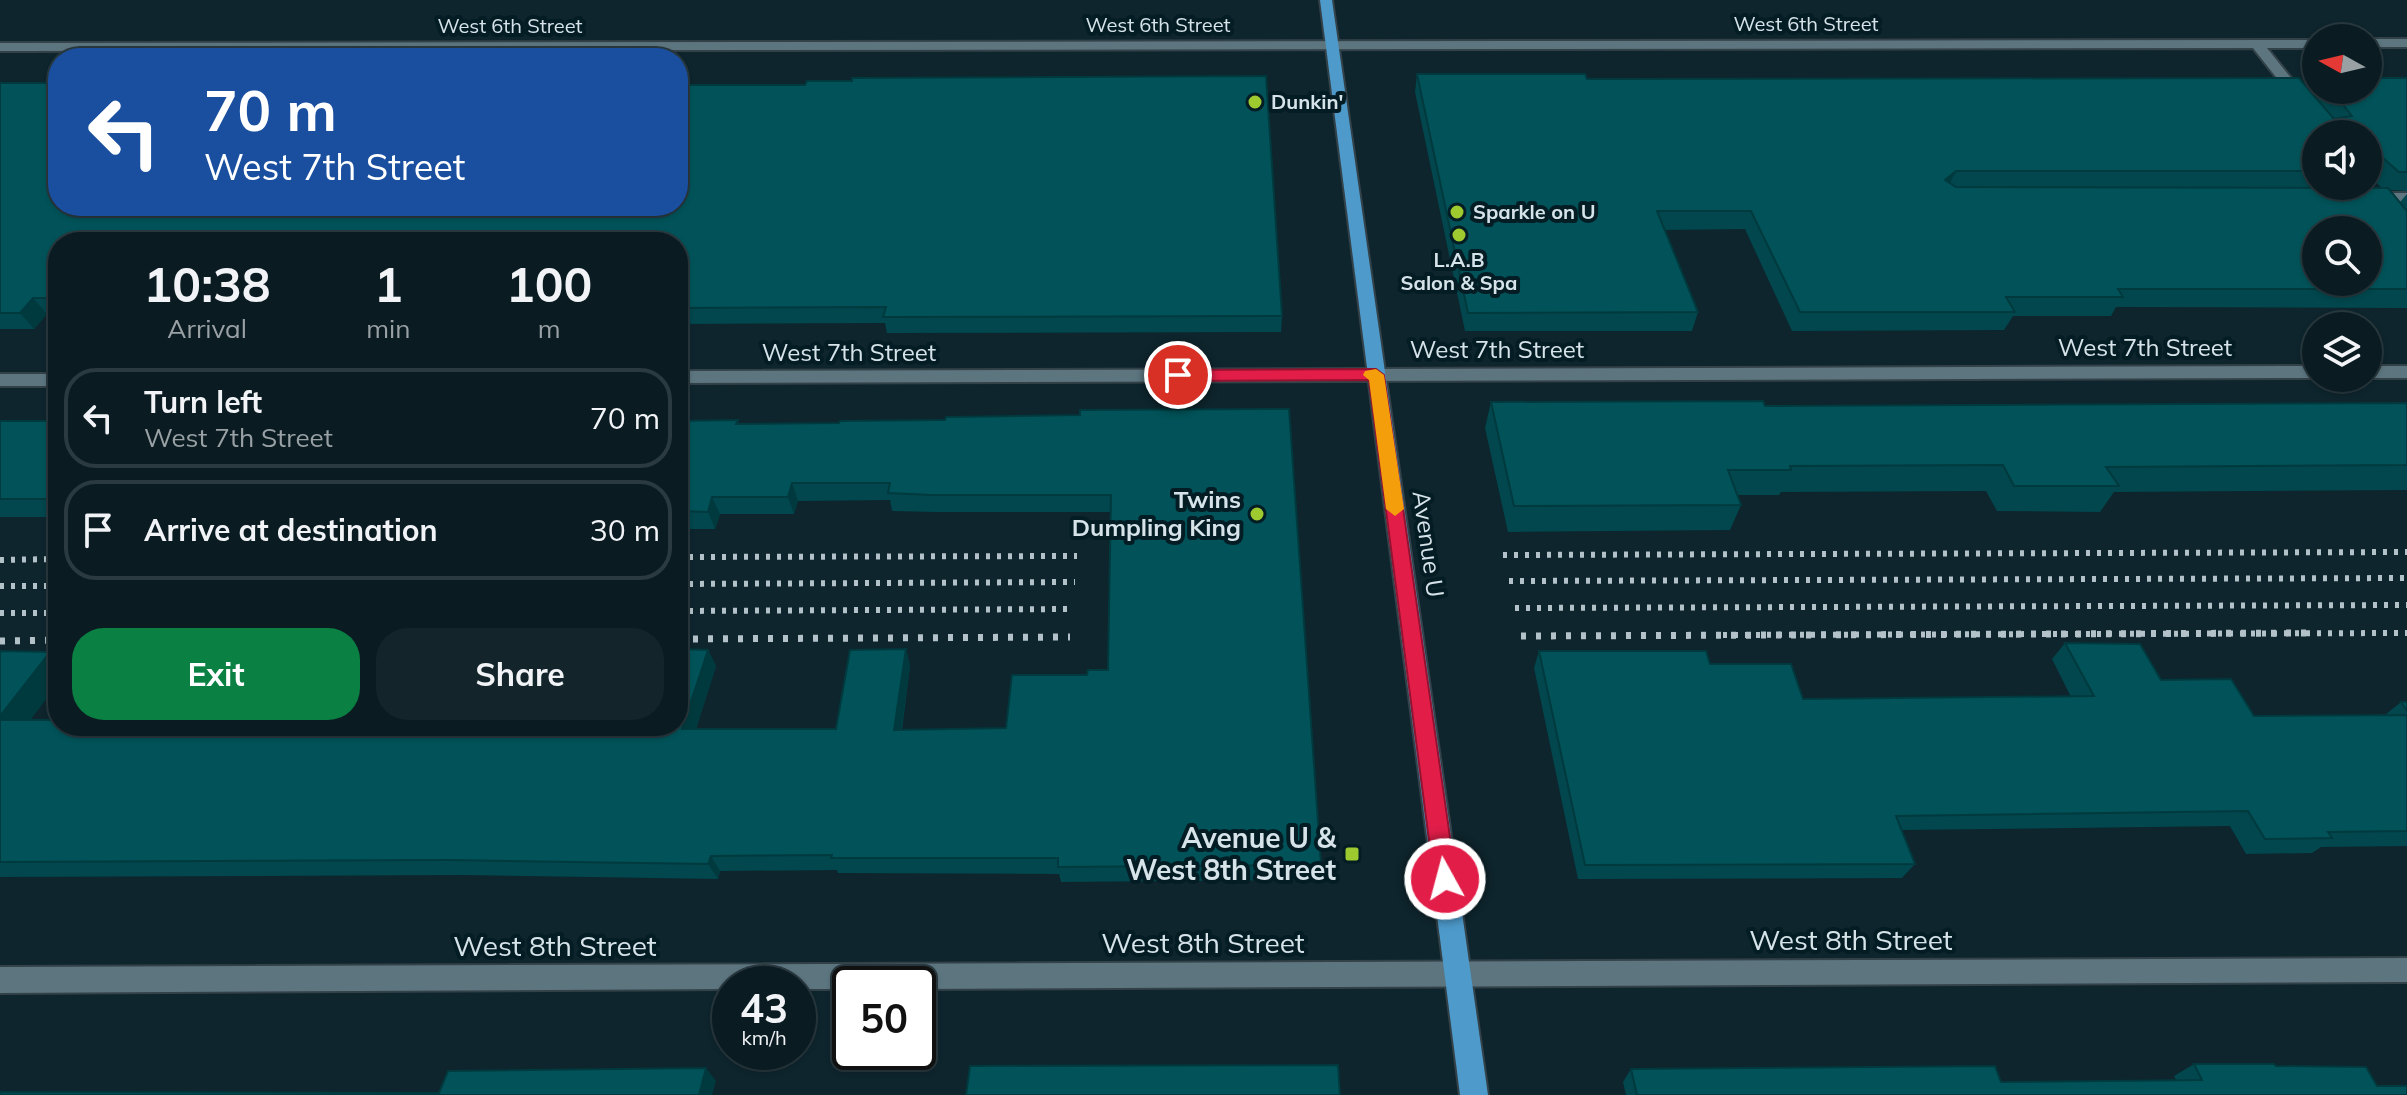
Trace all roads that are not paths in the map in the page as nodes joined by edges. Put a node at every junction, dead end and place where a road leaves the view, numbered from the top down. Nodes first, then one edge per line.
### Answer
1 (1326, 0) edge
2 (2382, 43) edge
3 (2407, 43) edge
4 (2257, 44) junction
5 (2302, 44) edge
6 (1332, 45) junction
7 (0, 47) edge
8 (2318, 120) edge
9 (2407, 198) edge
10 (2361, 200) edge
11 (2381, 200) edge
12 (2384, 204) junction
13 (2302, 372) edge
14 (2382, 372) edge
15 (2407, 372) edge
16 (1376, 375) junction
17 (688, 377) edge
18 (0, 380) edge
19 (48, 380) edge
20 (2407, 970) edge
21 (1458, 974) junction
22 (0, 980) edge
23 (1474, 1095) edge

1 - 6 main road, Avenue U
2 - 3 street
4 - 5 street, West 6th Street
4 - 6 street, West 6th Street
4 - 8 street
6 - 7 street, West 6th Street
6 - 16 main road, Avenue U
9 - 12 street
10 - 12 street
11 - 12 street
13 - 16 street, West 7th Street
14 - 15 street
16 - 17 street, West 7th Street
16 - 21 main road, Avenue U
18 - 19 street
20 - 21 street, West 8th Street
21 - 22 street, West 8th Street
21 - 23 main road, Avenue U

